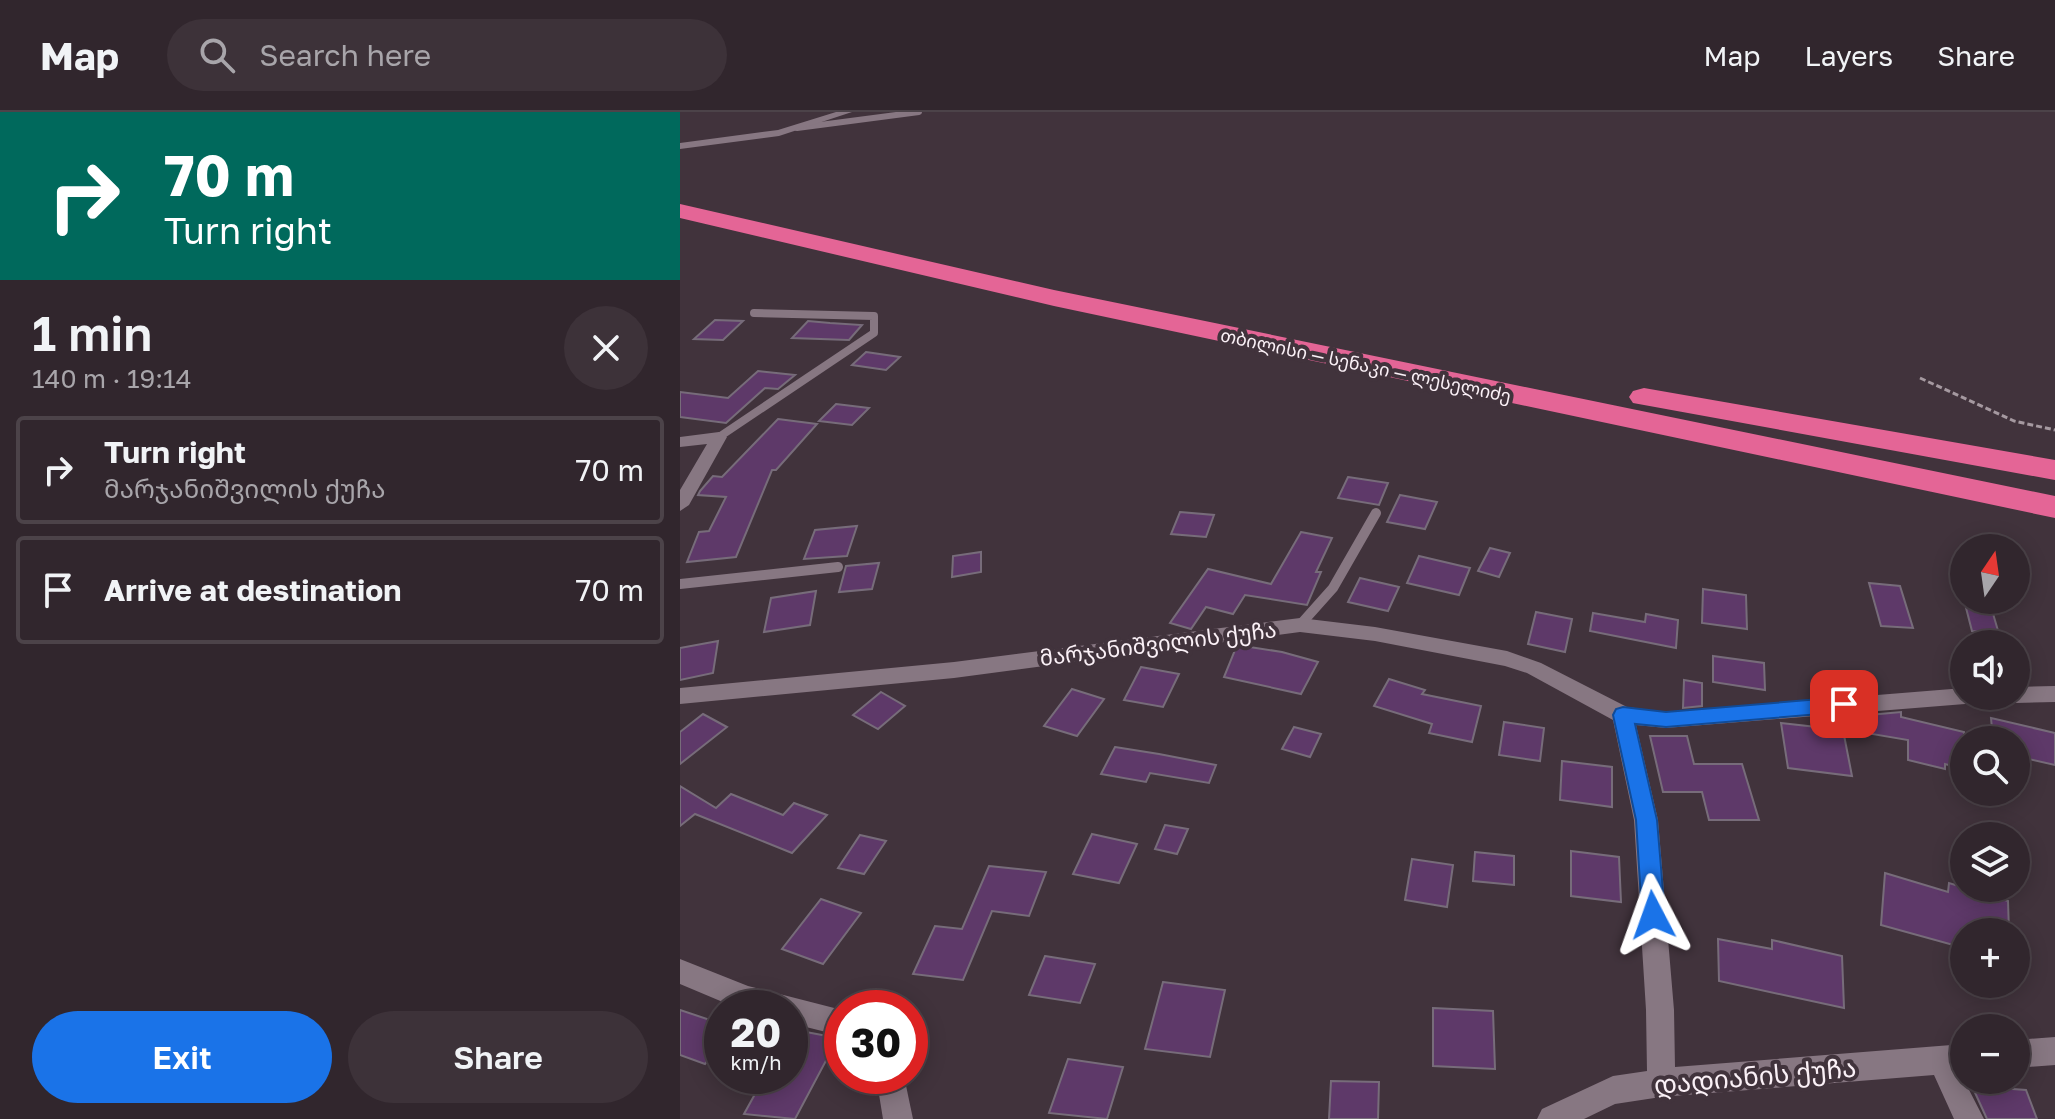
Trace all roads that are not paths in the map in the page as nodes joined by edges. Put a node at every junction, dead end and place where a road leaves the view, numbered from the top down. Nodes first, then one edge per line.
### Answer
1 (847, 112) edge
2 (919, 112) edge
3 (797, 128) junction
4 (680, 146) edge
5 (680, 197) edge
6 (680, 211) edge
7 (754, 313) dead end
8 (719, 437) junction
9 (680, 442) edge
10 (2055, 470) edge
11 (680, 505) edge
12 (2055, 507) edge
13 (1376, 513) dead end
14 (838, 567) dead end
15 (680, 584) edge
16 (1300, 625) junction
17 (2055, 694) edge
18 (2030, 695) edge
19 (680, 696) edge
20 (1950, 697) edge
21 (1623, 715) junction
22 (680, 971) edge
23 (725, 990) edge
24 (2055, 1051) edge
25 (2030, 1053) edge
26 (1950, 1059) edge
27 (1661, 1083) junction
28 (893, 1094) edge
29 (1962, 1094) edge
30 (898, 1119) edge
31 (1552, 1119) edge
32 (1969, 1119) edge

1 - 3 street
2 - 3 lane
3 - 4 street
5 - 10 highway, თბილისი — სენაკი — ლესელიძე
6 - 12 highway, თბილისი — სენაკი — ლესელიძე
7 - 8 lane
8 - 9 street
8 - 11 street
13 - 16 lane
14 - 15 lane
16 - 19 street, მარჯანიშვილის ქუჩა
16 - 21 street, მარჯანიშვილის ქუჩა
17 - 18 street
20 - 21 street, მარჯანიშვილის ქუჩა
21 - 27 street
22 - 23 street
24 - 25 street
26 - 27 street, დადიანის ქუჩა
27 - 31 street, დადიანის ქუჩა
28 - 30 street
29 - 32 street

